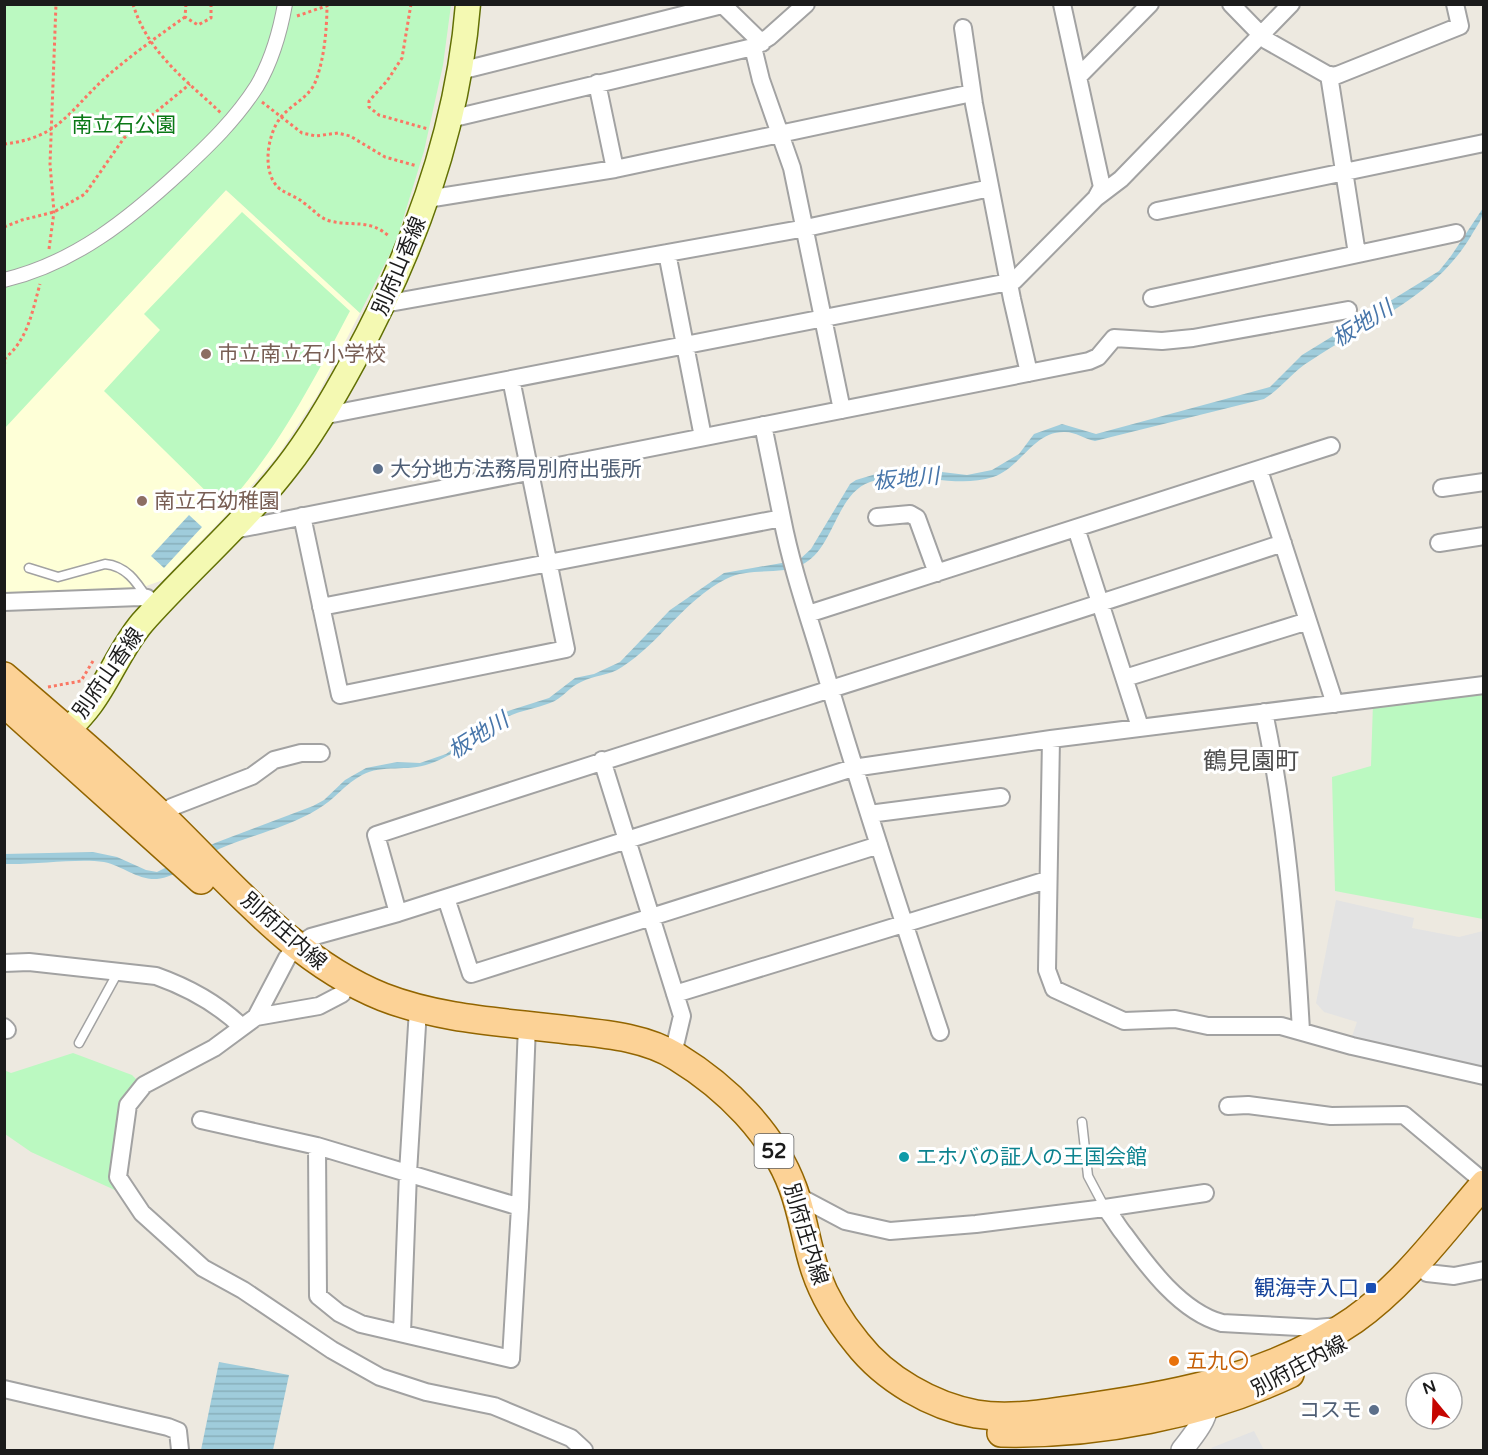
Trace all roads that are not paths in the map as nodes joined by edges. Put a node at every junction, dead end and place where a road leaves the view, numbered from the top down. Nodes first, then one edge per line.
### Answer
1 (285, 4) edge
2 (468, 4) edge
3 (806, 4) edge
4 (1062, 4) edge
5 (1150, 4) edge
6 (1232, 4) edge
7 (1292, 4) edge
8 (1455, 4) edge
9 (722, 5) edge
10 (963, 28) dead end
11 (1261, 35) junction
12 (757, 45) junction
13 (460, 71) junction
14 (1329, 75) junction
15 (1079, 76) junction
16 (597, 83) junction
17 (972, 93) junction
18 (437, 127) junction
19 (781, 135) junction
20 (1484, 143) edge
21 (615, 169) junction
22 (1344, 171) junction
23 (990, 188) junction
24 (1096, 198) junction
25 (427, 199) junction
26 (1157, 211) dead end
27 (806, 228) junction
28 (1456, 234) dead end
29 (667, 253) junction
30 (1358, 254) junction
31 (4, 280) edge
32 (1009, 283) junction
33 (1152, 298) dead end
34 (384, 304) junction
35 (1348, 310) dead end
36 (824, 319) junction
37 (685, 346) junction
38 (1029, 373) junction
39 (511, 380) junction
40 (842, 410) junction
41 (322, 416) junction
42 (763, 425) junction
43 (703, 437) junction
44 (1331, 446) dead end
45 (1259, 470) junction
46 (531, 471) junction
47 (1484, 482) edge
48 (1442, 488) dead end
49 (302, 516) junction
50 (877, 517) dead end
51 (782, 518) junction
52 (1077, 528) junction
53 (234, 530) junction
54 (1484, 536) edge
55 (1283, 543) junction
56 (1439, 543) dead end
57 (549, 561) junction
58 (28, 568) dead end
59 (937, 573) junction
60 (4, 602) edge
61 (152, 603) junction
62 (1101, 604) junction
63 (321, 606) junction
64 (808, 614) junction
65 (1308, 621) junction
66 (4, 676) edge
67 (1125, 678) junction
68 (1484, 685) edge
69 (830, 689) junction
70 (4, 703) edge
71 (1335, 704) junction
72 (1264, 712) junction
73 (1140, 727) junction
74 (60, 738) junction
75 (1051, 739) junction
76 (321, 753) dead end
77 (602, 760) junction
78 (854, 768) junction
79 (1001, 797) dead end
80 (869, 814) junction
81 (157, 824) junction
82 (626, 841) junction
83 (879, 845) junction
84 (1047, 880) junction
85 (446, 898) junction
86 (398, 913) junction
87 (650, 917) junction
88 (904, 923) junction
89 (292, 953) junction
90 (4, 963) edge
91 (118, 971) junction
92 (342, 994) junction
93 (675, 994) junction
94 (417, 1016) junction
95 (249, 1022) junction
96 (1301, 1031) junction
97 (526, 1032) junction
98 (940, 1032) dead end
99 (79, 1043) dead end
100 (672, 1054) junction
101 (1484, 1076) edge
102 (1228, 1106) dead end
103 (201, 1120) dead end
104 (1082, 1122) dead end
105 (317, 1146) junction
106 (408, 1173) junction
107 (1484, 1183) edge
108 (1205, 1193) dead end
109 (796, 1195) junction
110 (1484, 1205) edge
111 (520, 1207) junction
112 (1105, 1208) junction
113 (1484, 1270) edge
114 (1427, 1273) junction
115 (1345, 1326) junction
116 (402, 1333) junction
117 (4, 1389) edge
118 (1207, 1397) junction
119 (180, 1450) edge
120 (584, 1450) edge
121 (1182, 1450) edge

1 - 31 street
2 - 13 main road, 別府山香線
3 - 12 street
4 - 15 street
5 - 15 street
6 - 11 street
7 - 11 street
8 - 14 street
9 - 12 street
9 - 13 street
10 - 17 street
11 - 14 street
11 - 24 street
12 - 16 street
12 - 19 street
13 - 18 main road, 別府山香線
14 - 22 street
15 - 24 street
16 - 18 street
16 - 21 street
17 - 19 street
17 - 23 street
18 - 25 main road, 別府山香線
19 - 21 street
19 - 27 street
20 - 22 street
21 - 25 street
22 - 26 street
22 - 30 street
23 - 27 street
23 - 32 street
24 - 32 street
25 - 34 main road, 別府山香線
27 - 29 street
27 - 36 street
28 - 30 street
29 - 34 street
29 - 37 street
30 - 33 street
32 - 36 street
32 - 38 street
34 - 41 main road, 別府山香線
35 - 38 street
36 - 37 street
36 - 40 street
37 - 39 street
37 - 43 street
38 - 40 street
39 - 41 street
39 - 46 street
40 - 42 street
41 - 53 main road, 別府山香線
42 - 43 street
42 - 51 street
43 - 46 street
44 - 45 street
45 - 52 street
45 - 55 street
46 - 49 street
46 - 57 street
47 - 48 street
49 - 53 street
49 - 63 street
50 - 59 street
51 - 57 street
51 - 64 street
52 - 59 street
52 - 62 street
53 - 61 main road, 別府山香線
54 - 56 street
55 - 62 street
55 - 65 street
57 - 63 street
57 - 63 street
58 - 61 lane
59 - 64 street
60 - 61 street
61 - 74 main road, 別府山香線
62 - 67 street
62 - 69 street
64 - 69 street
65 - 67 street
65 - 71 street
66 - 74 main road, 別府庄内線 / 52
67 - 73 street
68 - 71 street
69 - 77 street
69 - 78 street
70 - 74 main road, 別府庄内線 / 52
71 - 72 street
72 - 73 street
72 - 96 street
73 - 75 street
74 - 81 main road, 別府庄内線 / 52
75 - 78 street
75 - 84 street
76 - 81 street
77 - 82 street
77 - 86 street
78 - 80 street
78 - 82 street
79 - 80 street
80 - 83 street
81 - 89 main road, 別府庄内線 / 52
82 - 85 street
82 - 87 street
83 - 87 street
83 - 88 street
84 - 88 street
84 - 96 street
85 - 86 street
85 - 87 street
86 - 89 street
87 - 93 street
88 - 93 street
88 - 98 street
89 - 92 main road, 別府庄内線 / 52
89 - 94 main road, 別府庄内線 / 52
89 - 95 street
90 - 91 street
91 - 95 street
91 - 99 lane
92 - 94 main road, 別府庄内線 / 52
92 - 95 street
93 - 100 street
94 - 97 main road, 別府庄内線 / 52
94 - 106 street
95 - 120 street
96 - 101 street
97 - 100 main road, 別府庄内線 / 52
97 - 111 street
97 - 118 main road, 別府庄内線 / 52
100 - 109 main road, 別府庄内線 / 52
102 - 107 street
103 - 105 street
104 - 112 lane
105 - 106 street
105 - 116 street
106 - 111 street
106 - 116 street
107 - 115 main road, 別府庄内線 / 52
108 - 112 street
109 - 112 street
109 - 118 main road, 別府庄内線 / 52
110 - 114 main road, 別府庄内線 / 52
111 - 116 street
112 - 115 street
113 - 114 street
114 - 118 main road, 別府庄内線 / 52
115 - 118 main road, 別府庄内線 / 52
117 - 119 street
118 - 121 street

